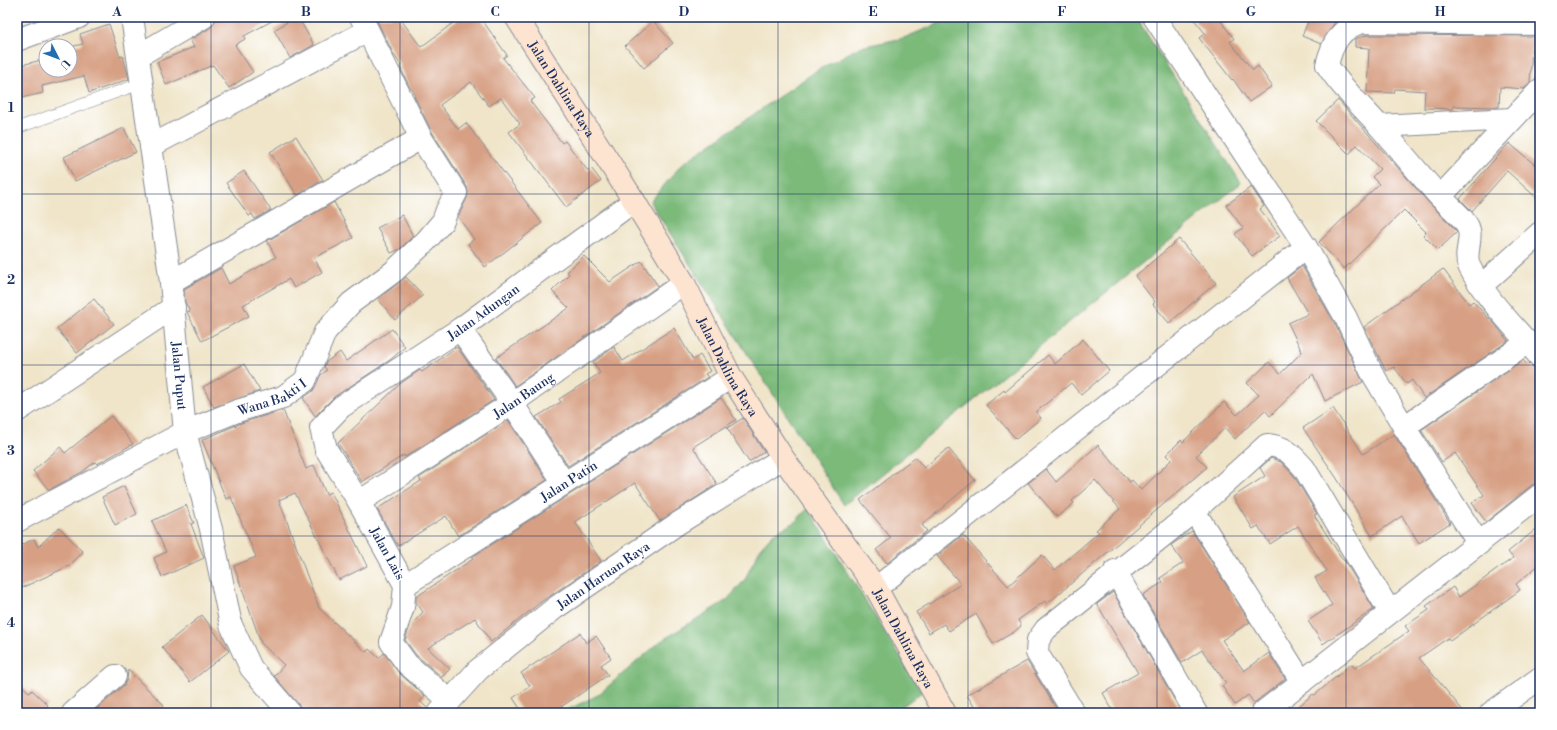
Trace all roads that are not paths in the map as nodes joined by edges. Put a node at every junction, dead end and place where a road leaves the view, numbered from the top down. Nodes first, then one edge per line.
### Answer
1 (79, 17) edge
2 (132, 17) edge
3 (204, 17) edge
4 (516, 17) edge
5 (1154, 17) edge
6 (364, 24) edge
7 (1540, 24) edge
8 (17, 40) edge
9 (138, 56) junction
10 (142, 83) junction
11 (1540, 90) edge
12 (1512, 118) junction
13 (1379, 126) junction
14 (17, 128) edge
15 (421, 138) junction
16 (151, 146) junction
17 (1440, 197) junction
18 (634, 200) junction
19 (1540, 233) edge
20 (1306, 247) junction
21 (171, 282) junction
22 (684, 283) junction
23 (1481, 286) junction
24 (174, 308) junction
25 (460, 329) junction
26 (1534, 350) edge
27 (731, 376) junction
28 (512, 403) junction
29 (17, 411) edge
30 (328, 418) joint
31 (1404, 427) junction
32 (185, 432) junction
33 (783, 458) junction
34 (564, 483) junction
35 (1540, 495) edge
36 (359, 502) junction
37 (1194, 511) junction
38 (17, 521) edge
39 (1479, 544) junction
40 (1115, 572) junction
41 (405, 584) junction
42 (876, 588) junction
43 (1390, 612) junction
44 (115, 676) dead end
45 (1540, 678) edge
46 (1302, 682) junction
47 (444, 707) edge
48 (73, 713) edge
49 (290, 713) edge
50 (945, 713) edge
51 (1074, 713) edge
52 (1196, 713) edge
53 (1262, 713) edge
54 (1491, 713) edge

1 - 8 street
2 - 9 street, Jalan Puput
3 - 9 street
4 - 18 street, Jalan Dahlina Raya
5 - 20 street
6 - 15 street
6 - 16 street
7 - 13 street
9 - 10 street, Jalan Puput
10 - 14 lane
10 - 16 street, Jalan Puput
11 - 12 street
12 - 13 street
12 - 17 street
13 - 17 street
15 - 21 street
15 - 32 street, Wana Bakti I
16 - 21 street, Jalan Puput
17 - 23 street
18 - 22 street, Jalan Dahlina Raya
18 - 25 street, Jalan Adungan
19 - 23 street
20 - 31 street
20 - 42 street
21 - 24 street, Jalan Puput
22 - 27 street, Jalan Dahlina Raya
22 - 28 street, Jalan Baung
23 - 26 street
24 - 29 street
24 - 32 street, Jalan Puput
25 - 28 street
25 - 30 street, Jalan Adungan
26 - 31 street
27 - 33 street, Jalan Dahlina Raya
27 - 34 street, Jalan Patin
28 - 34 street
28 - 36 street, Jalan Baung
30 - 36 street, Jalan Lais
31 - 39 street
32 - 38 street, Wana Bakti I
32 - 49 street, Jalan Puput
33 - 42 street, Jalan Dahlina Raya
33 - 47 street, Jalan Haruan Raya
34 - 41 street, Jalan Patin
35 - 39 street
36 - 41 street, Jalan Lais
37 - 40 street
37 - 43 street
37 - 46 street
39 - 43 street
40 - 51 street
40 - 52 street
41 - 47 street, Jalan Lais
42 - 50 street, Jalan Dahlina Raya
43 - 46 street
44 - 48 street
45 - 54 street
46 - 53 street

